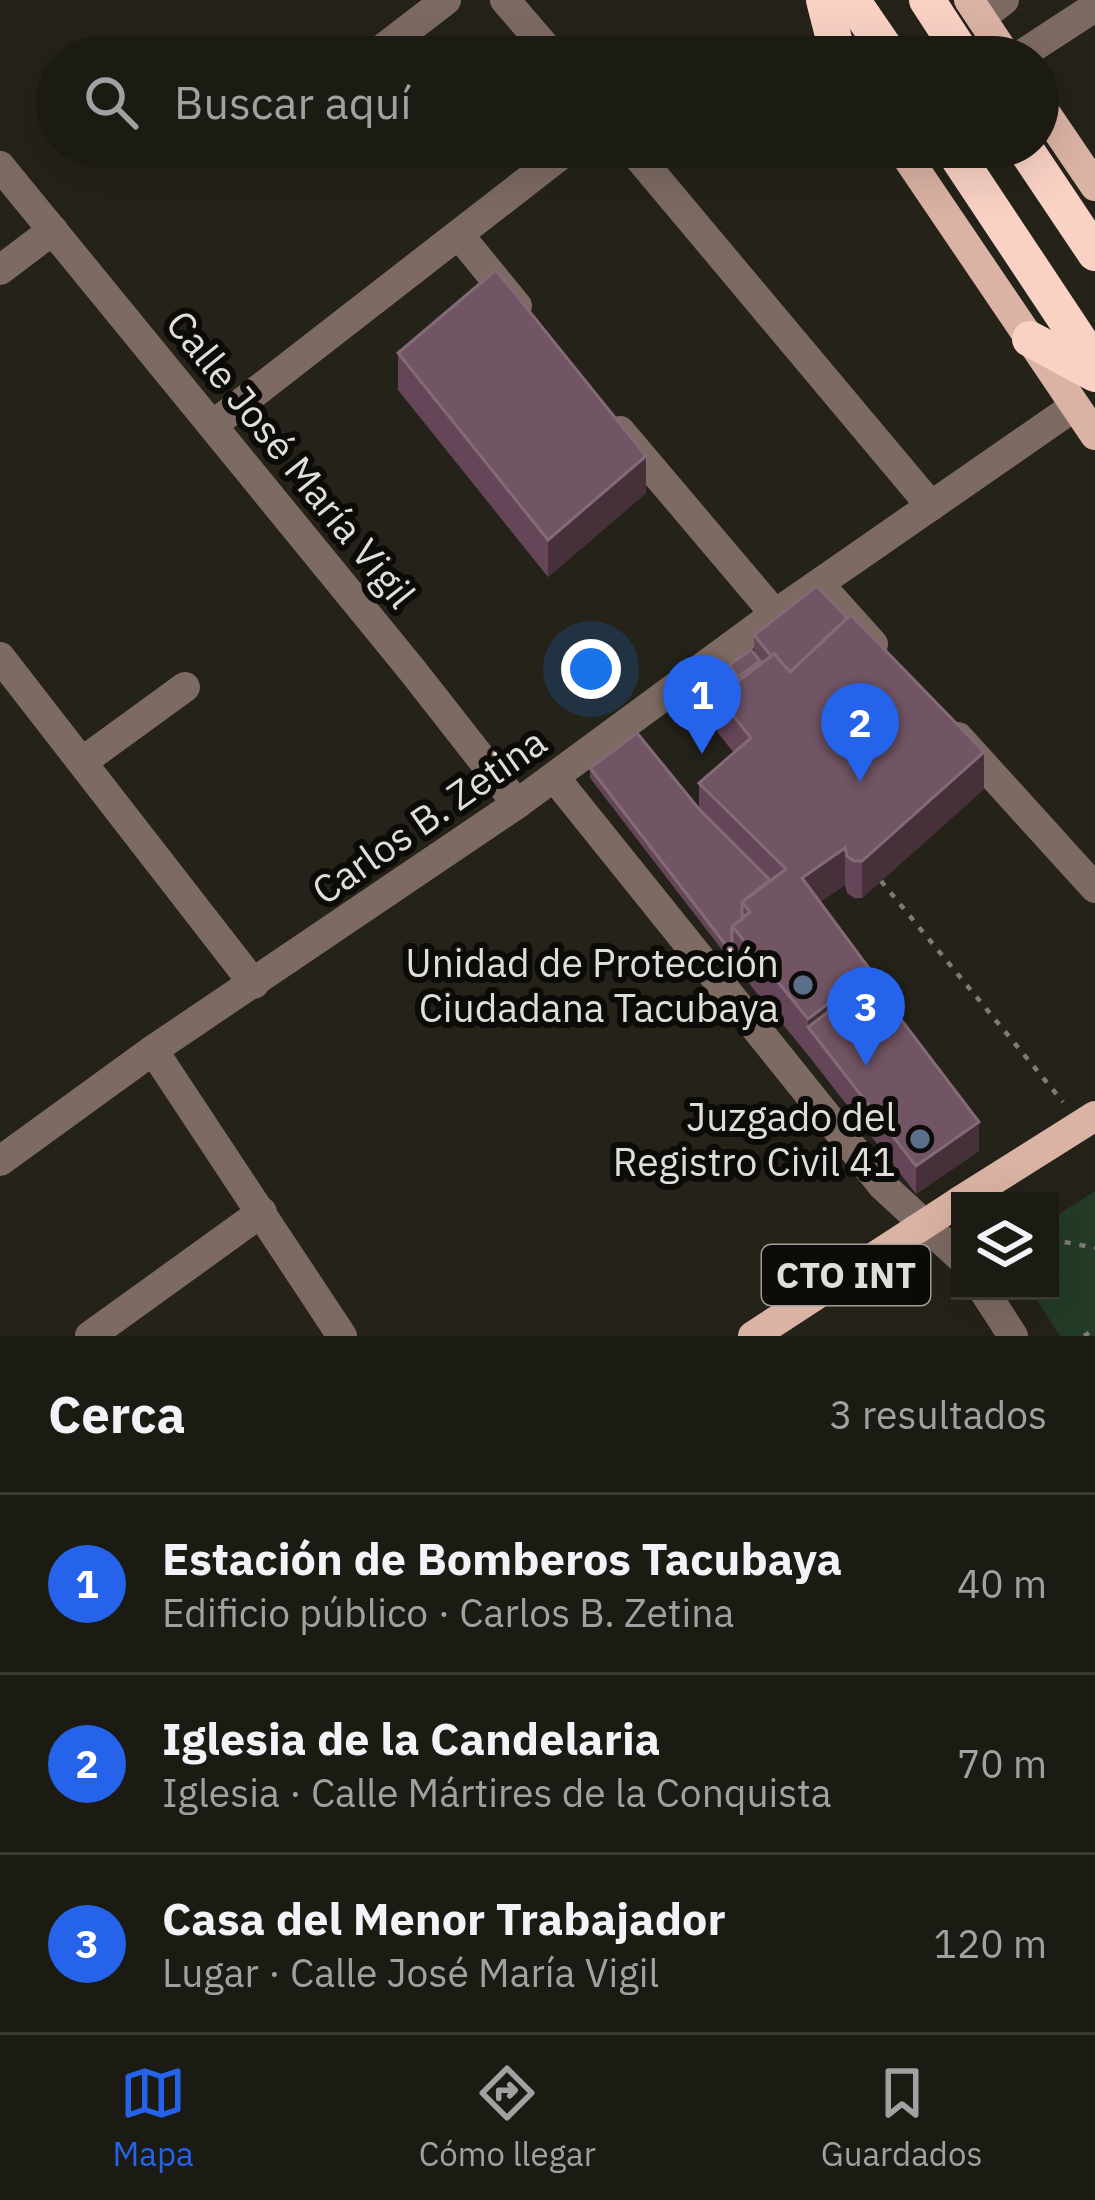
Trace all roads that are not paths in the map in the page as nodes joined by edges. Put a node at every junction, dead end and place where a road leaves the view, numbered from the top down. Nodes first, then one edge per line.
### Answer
1 (446, 0) edge
2 (505, 0) edge
3 (802, 0) edge
4 (824, 0) edge
5 (852, 0) edge
6 (958, 6) edge
7 (1087, 12) dead end
8 (399, 36) edge
9 (536, 36) edge
10 (826, 36) edge
11 (834, 36) edge
12 (877, 36) edge
13 (962, 36) edge
14 (987, 36) edge
15 (1050, 36) edge
16 (1059, 133) edge
17 (0, 166) edge
18 (544, 168) edge
19 (648, 168) edge
20 (915, 168) edge
21 (965, 168) edge
22 (1038, 168) edge
23 (1095, 186) edge
24 (53, 230) junction
25 (459, 235) junction
26 (1095, 253) edge
27 (0, 270) edge
28 (542, 338) edge
29 (1030, 338) junction
30 (1095, 364) edge
31 (1095, 374) edge
32 (1075, 406) junction
33 (600, 407) edge
34 (213, 425) junction
35 (1095, 435) edge
36 (931, 506) junction
37 (819, 584) junction
38 (775, 614) junction
39 (0, 658) edge
40 (896, 668) edge
41 (184, 687) dead end
42 (942, 719) edge
43 (82, 762) junction
44 (555, 778) junction
45 (517, 804) junction
46 (1095, 888) edge
47 (254, 984) junction
48 (154, 1050) junction
49 (1088, 1120) edge
50 (0, 1161) edge
51 (974, 1192) edge
52 (951, 1207) edge
53 (262, 1212) junction
54 (924, 1224) junction
55 (951, 1249) edge
56 (990, 1300) edge
57 (90, 1336) edge
58 (342, 1336) edge
59 (753, 1336) edge
60 (1013, 1336) edge

1 - 8 street
2 - 9 street
3 - 10 main road
4 - 11 highway
5 - 12 highway
6 - 13 highway
6 - 14 main road
7 - 15 street
16 - 23 main road
17 - 24 street, Calle José María Vigil
18 - 25 street
19 - 36 street
20 - 29 main road
21 - 30 highway
22 - 26 highway
24 - 27 street
24 - 34 street, Calle José María Vigil
25 - 28 street
25 - 34 street
29 - 31 highway
29 - 32 main road
32 - 35 main road
32 - 36 street, Carlos B. Zetina
33 - 38 street
34 - 45 street, Calle José María Vigil
36 - 37 street, Carlos B. Zetina
37 - 38 street, Carlos B. Zetina
37 - 40 street
38 - 44 street, Carlos B. Zetina
39 - 43 street
41 - 43 street
42 - 46 street
43 - 47 street
44 - 45 street, Carlos B. Zetina
44 - 54 street
45 - 47 street, Carlos B. Zetina
47 - 48 street, Carlos B. Zetina
48 - 50 street, Carlos B. Zetina
48 - 53 street
49 - 51 main road, CTO INT
52 - 54 main road, CTO INT
53 - 57 street
53 - 58 street
54 - 55 street
54 - 59 main road, CTO INT
56 - 60 street

